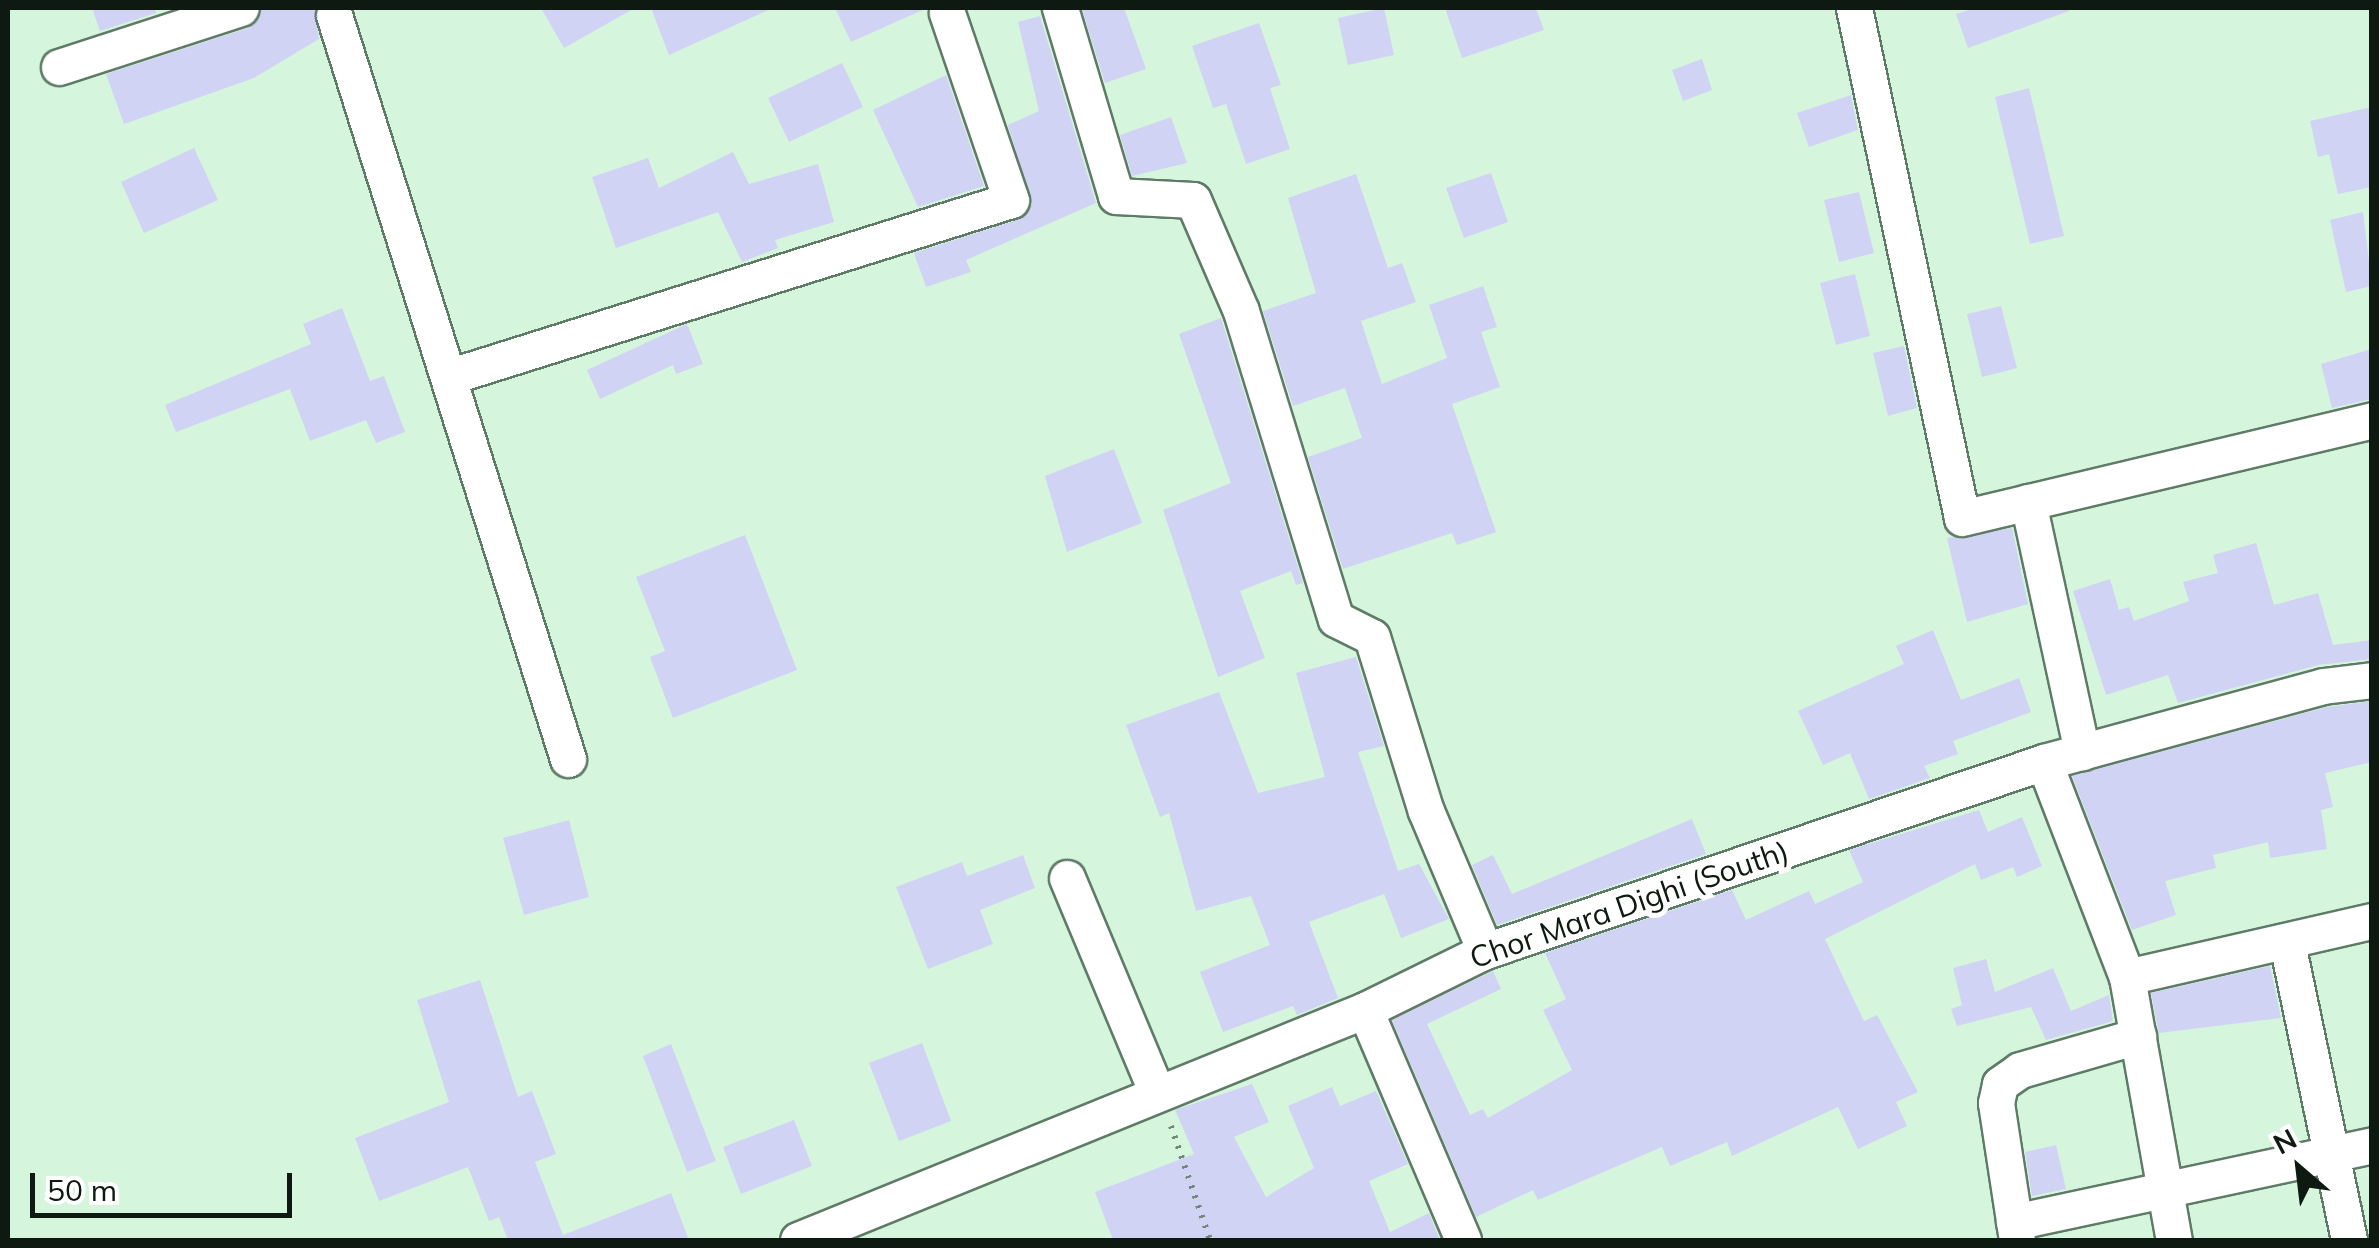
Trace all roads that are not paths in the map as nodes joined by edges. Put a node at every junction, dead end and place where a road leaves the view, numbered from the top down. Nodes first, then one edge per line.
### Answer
1 (241, 8) edge
2 (1060, 8) edge
3 (1854, 8) edge
4 (954, 9) edge
5 (340, 10) edge
6 (59, 67) dead end
7 (448, 377) junction
8 (2372, 420) edge
9 (2028, 502) junction
10 (2372, 680) edge
11 (2082, 752) junction
12 (568, 759) dead end
13 (2044, 762) junction
14 (1067, 878) dead end
15 (2372, 921) edge
16 (2288, 943) junction
17 (1485, 950) junction
18 (2127, 977) junction
19 (1366, 1010) junction
20 (2138, 1036) junction
21 (1157, 1093) junction
22 (2372, 1145) edge
23 (2332, 1152) junction
24 (2165, 1191) junction
25 (2016, 1231) edge
26 (798, 1240) edge
27 (1463, 1240) edge
28 (2174, 1240) edge
29 (2349, 1240) edge

1 - 6 street
2 - 17 street
3 - 9 street
4 - 7 street
5 - 7 street
7 - 12 street
8 - 9 street
9 - 11 street
10 - 11 street, Chor Mara Dighi (South)
11 - 13 street, Chor Mara Dighi (South)
13 - 17 street, Chor Mara Dighi (South)
13 - 18 street
14 - 21 street
15 - 16 street
16 - 18 street
16 - 23 street
17 - 19 street, Chor Mara Dighi (South)
18 - 20 street
19 - 21 street, Chor Mara Dighi (South)
19 - 27 street
20 - 24 street
20 - 25 street
21 - 26 street, Chor Mara Dighi (South)
22 - 23 street
23 - 24 street
23 - 29 street
24 - 25 street
24 - 28 street

